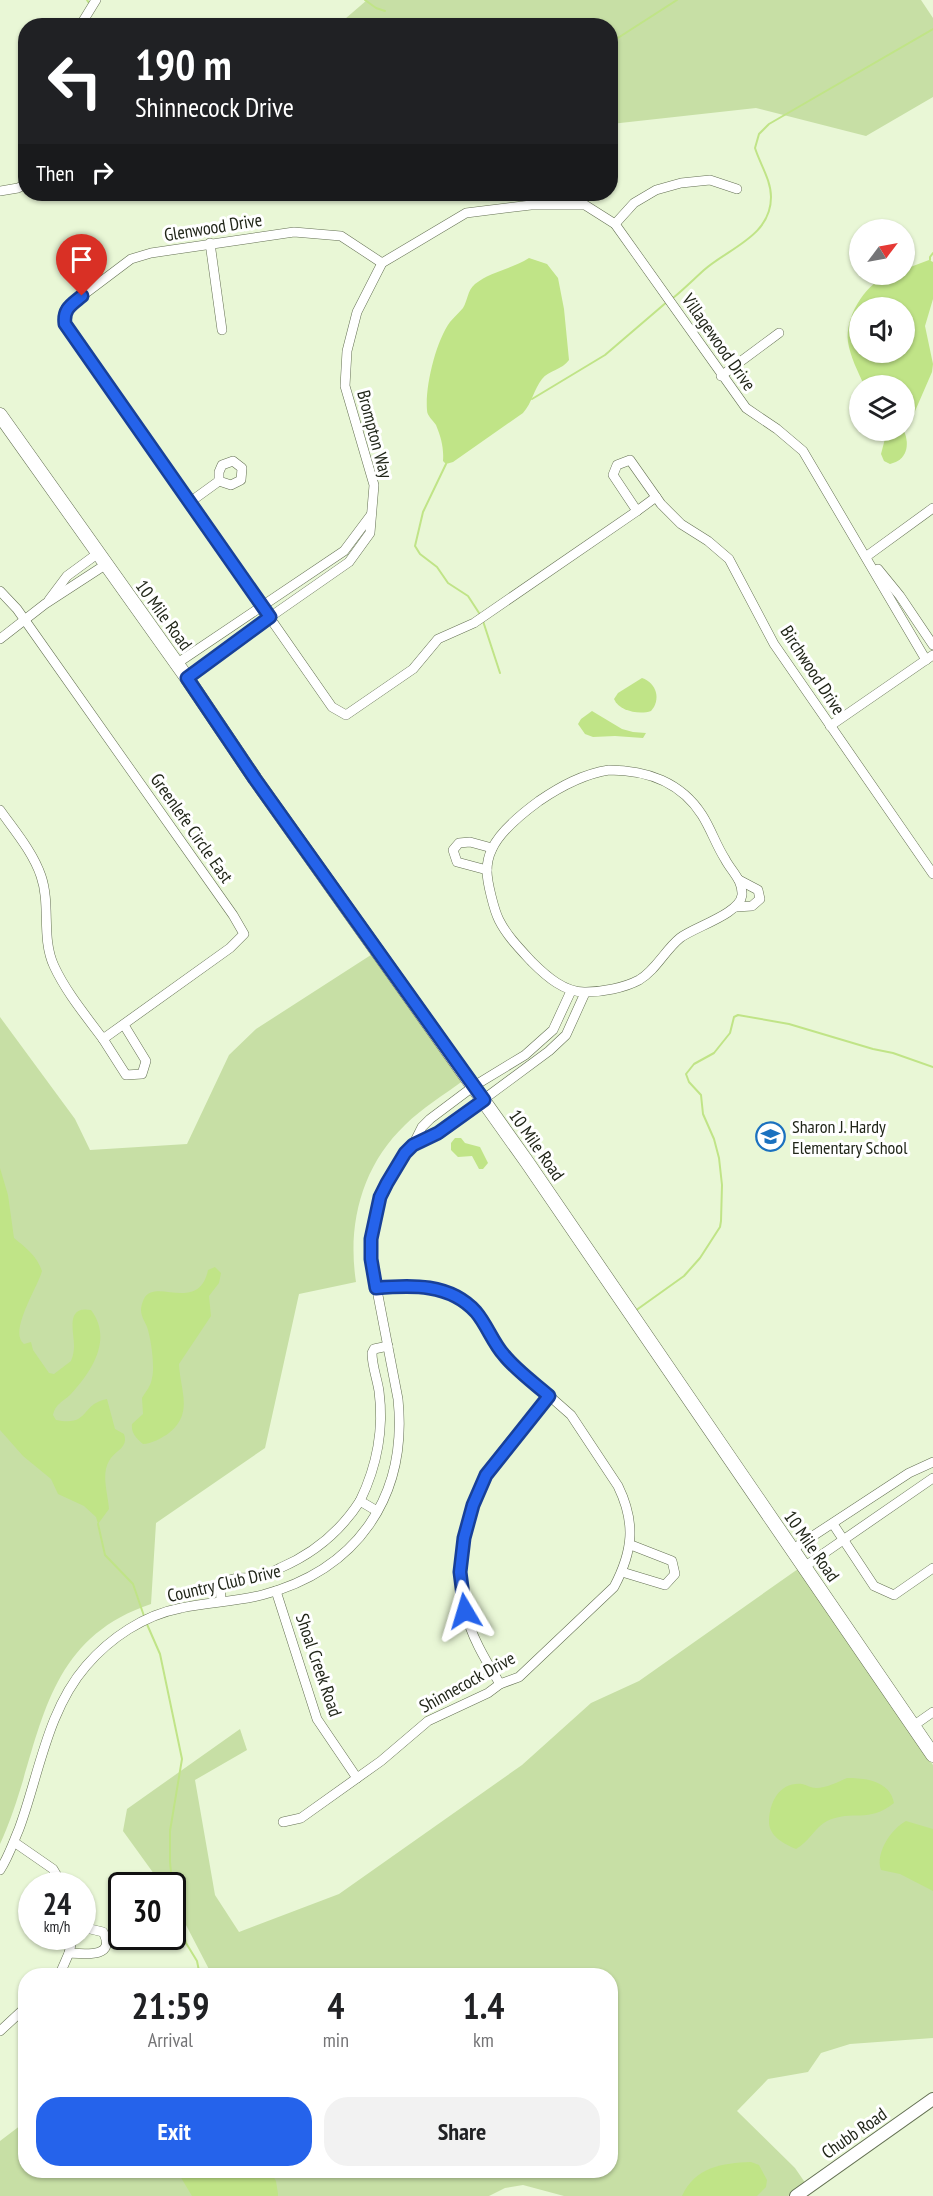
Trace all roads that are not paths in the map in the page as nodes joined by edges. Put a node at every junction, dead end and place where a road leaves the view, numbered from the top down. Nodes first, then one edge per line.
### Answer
1 (96, 0) edge
2 (85, 18) edge
3 (18, 188) edge
4 (737, 189) dead end
5 (0, 191) edge
6 (615, 224) junction
7 (210, 243) junction
8 (382, 263) junction
9 (222, 330) dead end
10 (778, 333) dead end
11 (721, 375) junction
12 (0, 415) edge
13 (219, 482) dead end
14 (656, 497) junction
15 (189, 502) junction
16 (933, 508) edge
17 (637, 511) junction
18 (373, 513) junction
19 (867, 556) junction
20 (101, 559) junction
21 (0, 591) edge
22 (45, 604) junction
23 (262, 606) junction
24 (270, 617) junction
25 (23, 620) junction
26 (0, 639) edge
27 (933, 645) edge
28 (929, 658) edge
29 (176, 664) junction
30 (187, 678) junction
31 (830, 726) junction
32 (0, 810) edge
33 (492, 848) junction
34 (486, 870) junction
35 (933, 874) edge
36 (739, 880) junction
37 (736, 907) junction
38 (571, 990) junction
39 (585, 993) junction
40 (124, 1025) junction
41 (103, 1039) junction
42 (474, 1086) junction
43 (484, 1100) junction
44 (413, 1145) junction
45 (376, 1288) junction
46 (388, 1346) junction
47 (549, 1396) junction
48 (933, 1462) edge
49 (909, 1473) junction
50 (933, 1478) edge
51 (918, 1488) junction
52 (360, 1501) junction
53 (377, 1511) junction
54 (833, 1524) junction
55 (843, 1539) junction
56 (630, 1545) junction
57 (793, 1549) junction
58 (804, 1567) junction
59 (933, 1568) edge
60 (622, 1572) junction
61 (276, 1591) junction
62 (221, 1601) junction
63 (500, 1684) junction
64 (933, 1712) edge
65 (913, 1726) junction
66 (933, 1755) edge
67 (357, 1778) junction
68 (283, 1822) dead end
69 (14, 1842) junction
70 (0, 1870) edge
71 (55, 1872) edge
72 (96, 1930) edge
73 (70, 1950) edge
74 (69, 1953) junction
75 (62, 1968) edge
76 (18, 2014) edge
77 (0, 2031) edge
78 (933, 2099) edge
79 (796, 2196) edge

1 - 2 street
3 - 5 street
4 - 6 street
6 - 8 street, Villagewood Drive
6 - 11 street, Villagewood Drive
7 - 8 street, Glenwood Drive
7 - 9 street
7 - 15 street, Glenwood Drive
8 - 18 street, Brompton Way
10 - 11 street
11 - 19 street, Villagewood Drive
12 - 20 main road, 10 Mile Road
13 - 15 street
14 - 17 street
14 - 17 street, Birchwood Drive
14 - 31 street, Birchwood Drive
15 - 23 street
16 - 19 street
17 - 24 street
18 - 23 street
18 - 24 street, Brompton Way
19 - 27 street, Villagewood Drive
19 - 28 street, Villagewood Drive
20 - 22 street
20 - 22 street
20 - 29 main road, 10 Mile Road
21 - 25 street
22 - 25 street
23 - 24 street
23 - 29 street
24 - 30 street, Brompton Way
25 - 26 street
25 - 40 street, Greenlefe Circle East
28 - 31 street
29 - 30 main road, 10 Mile Road
30 - 42 main road, 10 Mile Road
31 - 35 street, Birchwood Drive
32 - 41 street
33 - 34 street
33 - 34 street
33 - 36 street
34 - 38 street
36 - 37 street
36 - 37 street
37 - 39 street
38 - 39 street
38 - 42 street, Country Club Drive
39 - 43 street, Country Club Drive
40 - 41 street, Greenlefe Circle East
40 - 41 street
42 - 43 main road, 10 Mile Road
42 - 44 street, Country Club Drive
43 - 44 street, Country Club Drive
43 - 57 main road, 10 Mile Road
44 - 45 street, Country Club Drive
45 - 46 street, Country Club Drive
45 - 47 street, Shinnecock Drive
46 - 52 street
46 - 53 street, Country Club Drive
47 - 56 street, Shinnecock Drive
47 - 63 street
48 - 49 street
49 - 51 street
49 - 54 street
50 - 51 street
51 - 55 street
52 - 53 street
52 - 62 street
53 - 61 street, Country Club Drive
54 - 55 street
54 - 57 street
55 - 58 street
55 - 59 street
56 - 60 street, Shinnecock Drive
56 - 60 street
57 - 58 main road, 10 Mile Road
58 - 65 main road, 10 Mile Road
60 - 63 street, Shinnecock Drive
61 - 62 street, Country Club Drive
61 - 67 street, Shoal Creek Road
62 - 69 street, Country Club Drive
63 - 67 street, Shinnecock Drive
64 - 65 street
65 - 66 main road, 10 Mile Road
67 - 68 street, Shinnecock Drive
69 - 70 street, Country Club Drive
69 - 71 street
72 - 74 street
73 - 74 street
74 - 75 street
76 - 77 street
78 - 79 street, Chubb Road

